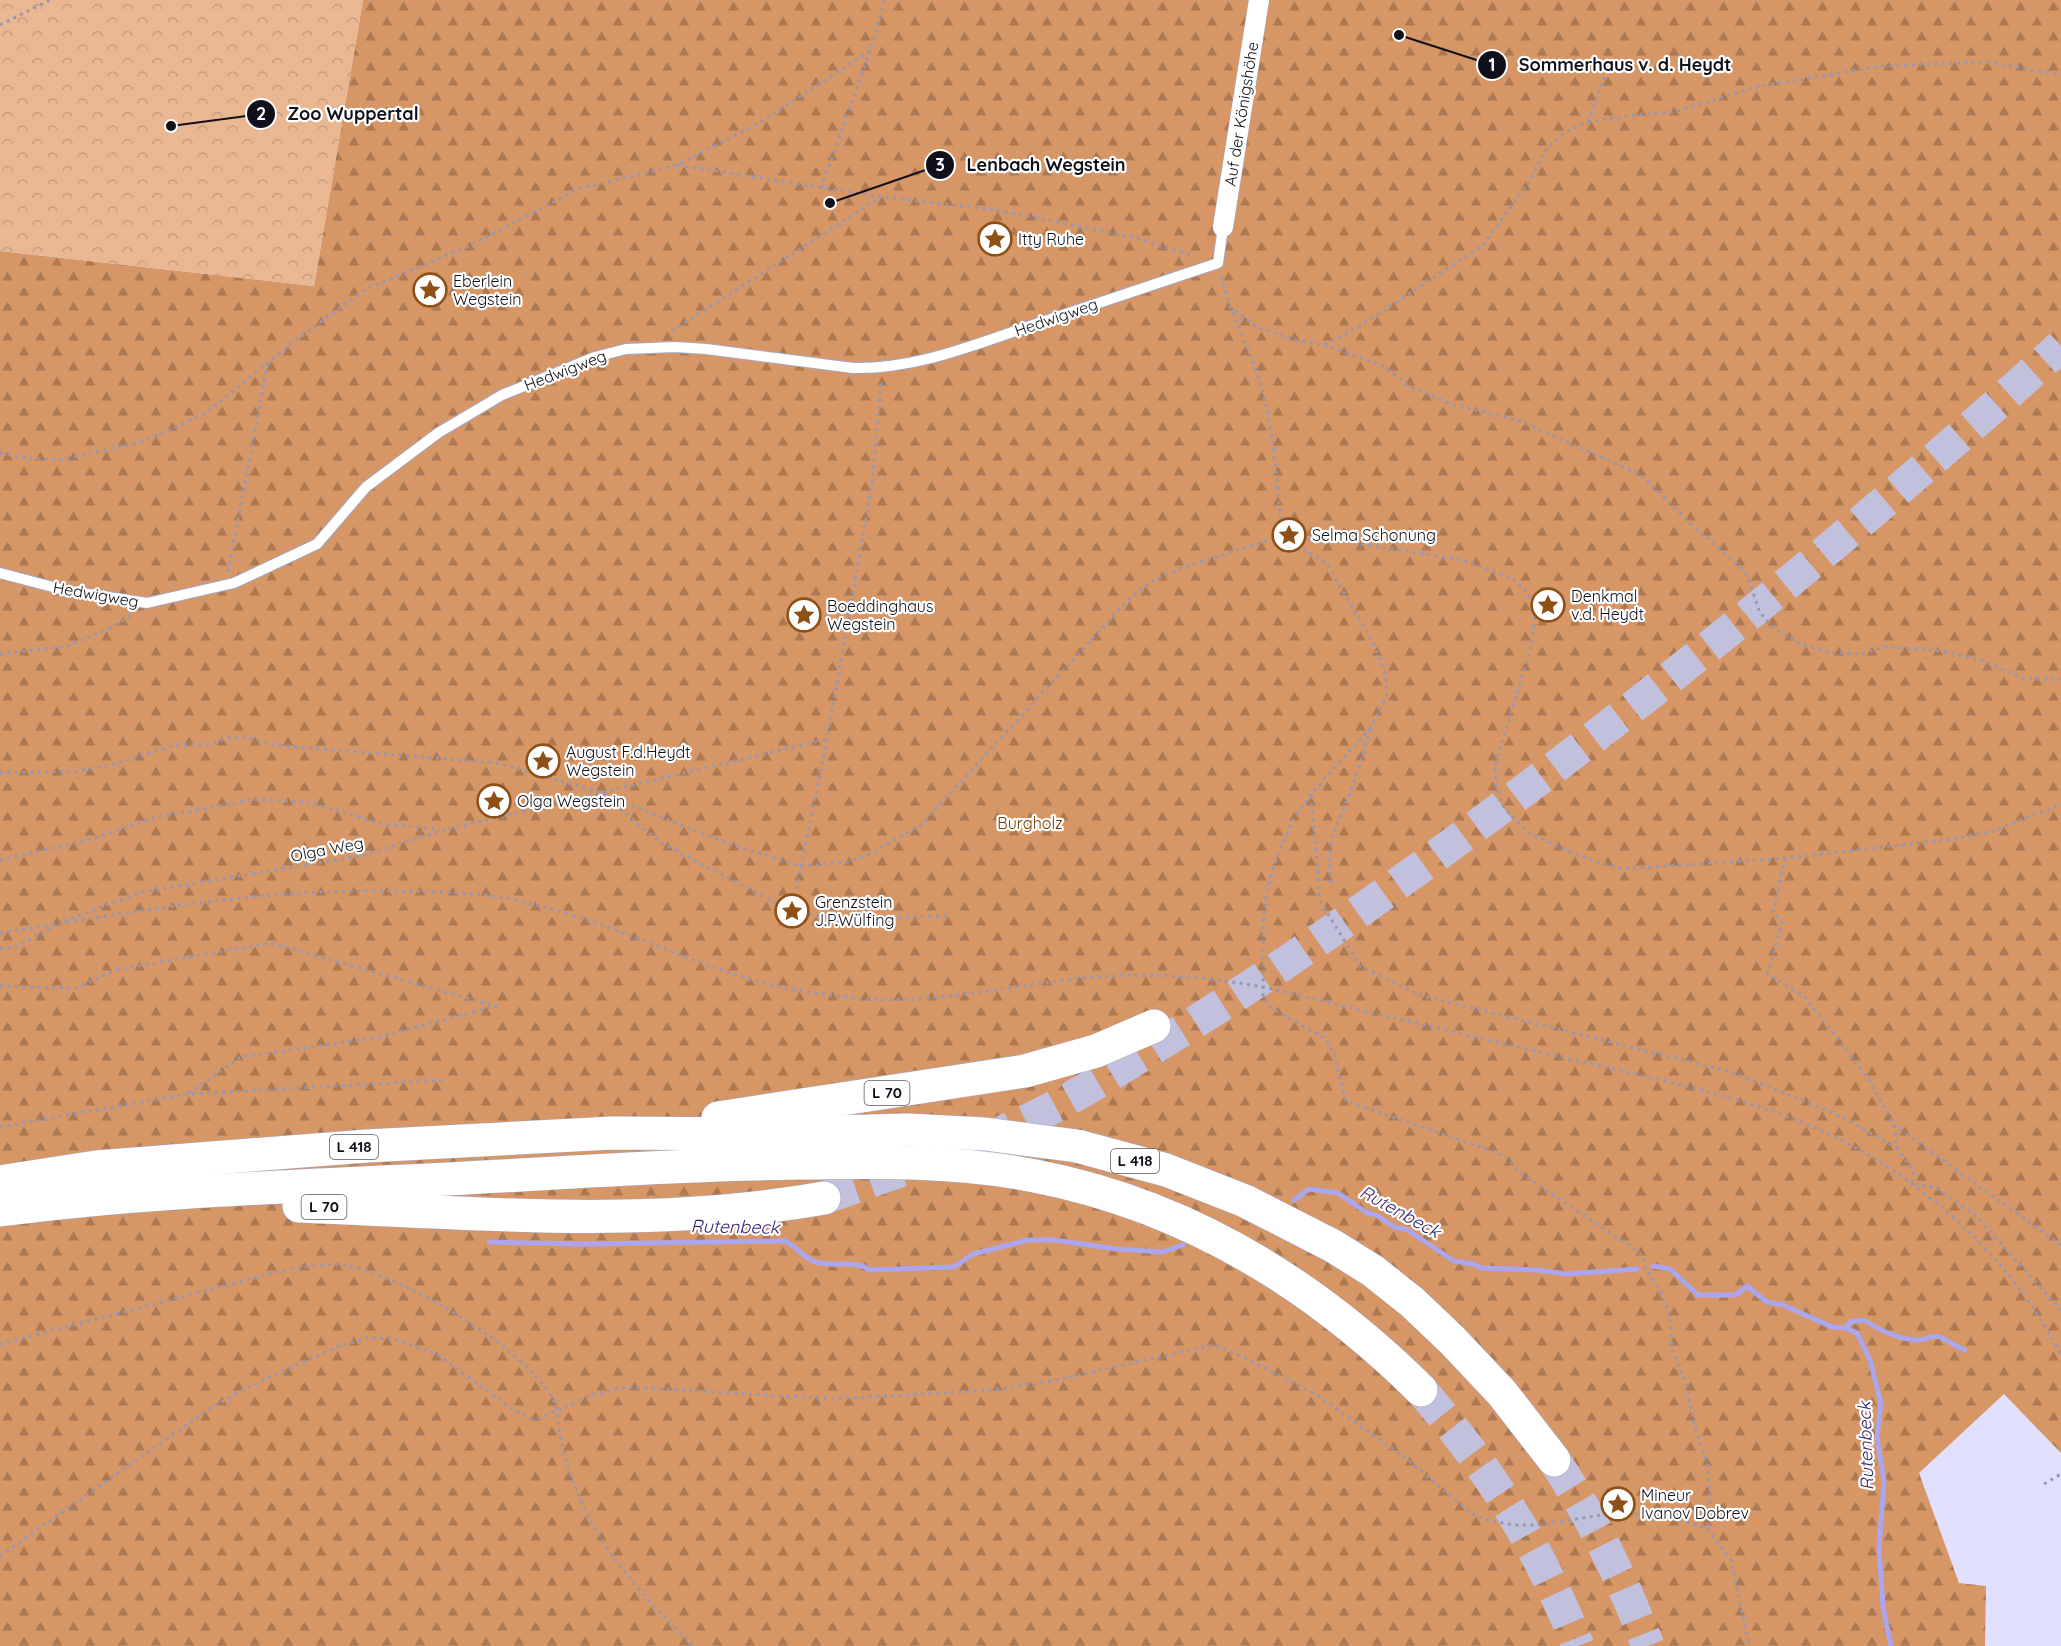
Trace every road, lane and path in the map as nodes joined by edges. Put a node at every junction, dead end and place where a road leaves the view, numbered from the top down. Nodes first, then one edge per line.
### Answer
1 (50, 0) edge
2 (885, 0) edge
3 (1259, 0) edge
4 (0, 25) edge
5 (870, 51) junction
6 (1611, 59) dead end
7 (2061, 75) edge
8 (1588, 122) junction
9 (677, 165) junction
10 (821, 188) junction
11 (882, 196) junction
12 (1223, 227) joint
13 (1218, 263) junction
14 (1229, 306) junction
15 (1325, 345) junction
16 (647, 347) junction
17 (268, 361) junction
18 (882, 368) junction
19 (0, 453) edge
20 (1282, 536) junction
21 (0, 573) edge
22 (225, 585) junction
23 (147, 603) junction
24 (0, 654) edge
25 (2061, 679) edge
26 (1371, 727) junction
27 (827, 739) junction
28 (0, 773) edge
29 (599, 792) junction
30 (1311, 794) junction
31 (2061, 804) edge
32 (444, 830) junction
33 (1785, 858) junction
34 (0, 860) edge
35 (800, 866) junction
36 (1332, 883) dead end
37 (792, 911) junction
38 (948, 916) dead end
39 (59, 924) junction
40 (0, 933) edge
41 (0, 949) edge
42 (0, 986) edge
43 (1263, 987) junction
44 (1154, 1026) dead end
45 (445, 1080) dead end
46 (188, 1094) junction
47 (1894, 1125) junction
48 (0, 1127) edge
49 (612, 1133) junction
50 (1897, 1148) junction
51 (0, 1182) edge
52 (1912, 1184) junction
53 (100, 1198) junction
54 (824, 1198) tunnel mouth
55 (0, 1210) edge
56 (2061, 1245) edge
57 (2061, 1310) edge
58 (0, 1344) edge
59 (2061, 1355) edge
60 (1421, 1390) tunnel mouth
61 (558, 1408) junction
62 (1554, 1460) tunnel mouth
63 (2061, 1474) edge
64 (2044, 1484) dead end
65 (1707, 1527) junction
66 (0, 1556) edge
67 (693, 1646) edge
68 (1749, 1646) edge

1 - 4 path
2 - 5 path
3 - 12 street, Auf der Königshöhe
5 - 9 path
5 - 10 path
6 - 8 path
7 - 8 path
8 - 15 path
9 - 10 path
9 - 17 path
10 - 11 path
11 - 13 path
11 - 16 path
12 - 13 lane
13 - 14 path
13 - 18 lane, Hedwigweg
14 - 15 path
14 - 20 path
15 - 25 path
16 - 18 lane, Hedwigweg
16 - 22 lane, Hedwigweg
17 - 19 path
17 - 22 path
18 - 27 path
20 - 26 path
20 - 33 path
20 - 35 path
21 - 23 lane, Hedwigweg
22 - 23 lane, Hedwigweg
23 - 24 path
26 - 30 path
26 - 36 path
27 - 29 path, Olga Weg
27 - 35 path
28 - 29 path
29 - 32 path, Olga Weg
29 - 35 path
29 - 37 path
30 - 43 path
30 - 50 path
31 - 33 path
32 - 34 path
32 - 39 path, Olga Weg
33 - 47 path
35 - 37 path
37 - 38 path
39 - 40 path
39 - 41 path
39 - 43 path
42 - 46 path
43 - 52 path
43 - 65 path
44 - 49 highway, L 70
45 - 46 path
46 - 48 path
47 - 50 path
47 - 56 path
49 - 51 highway, L 418
49 - 62 highway, L 418
50 - 52 path
52 - 57 path
52 - 59 path
53 - 54 highway, L 70
53 - 55 highway, L 418
53 - 60 highway, L 418
58 - 61 path
61 - 65 path
61 - 66 path
61 - 67 path
63 - 64 path
65 - 68 path

